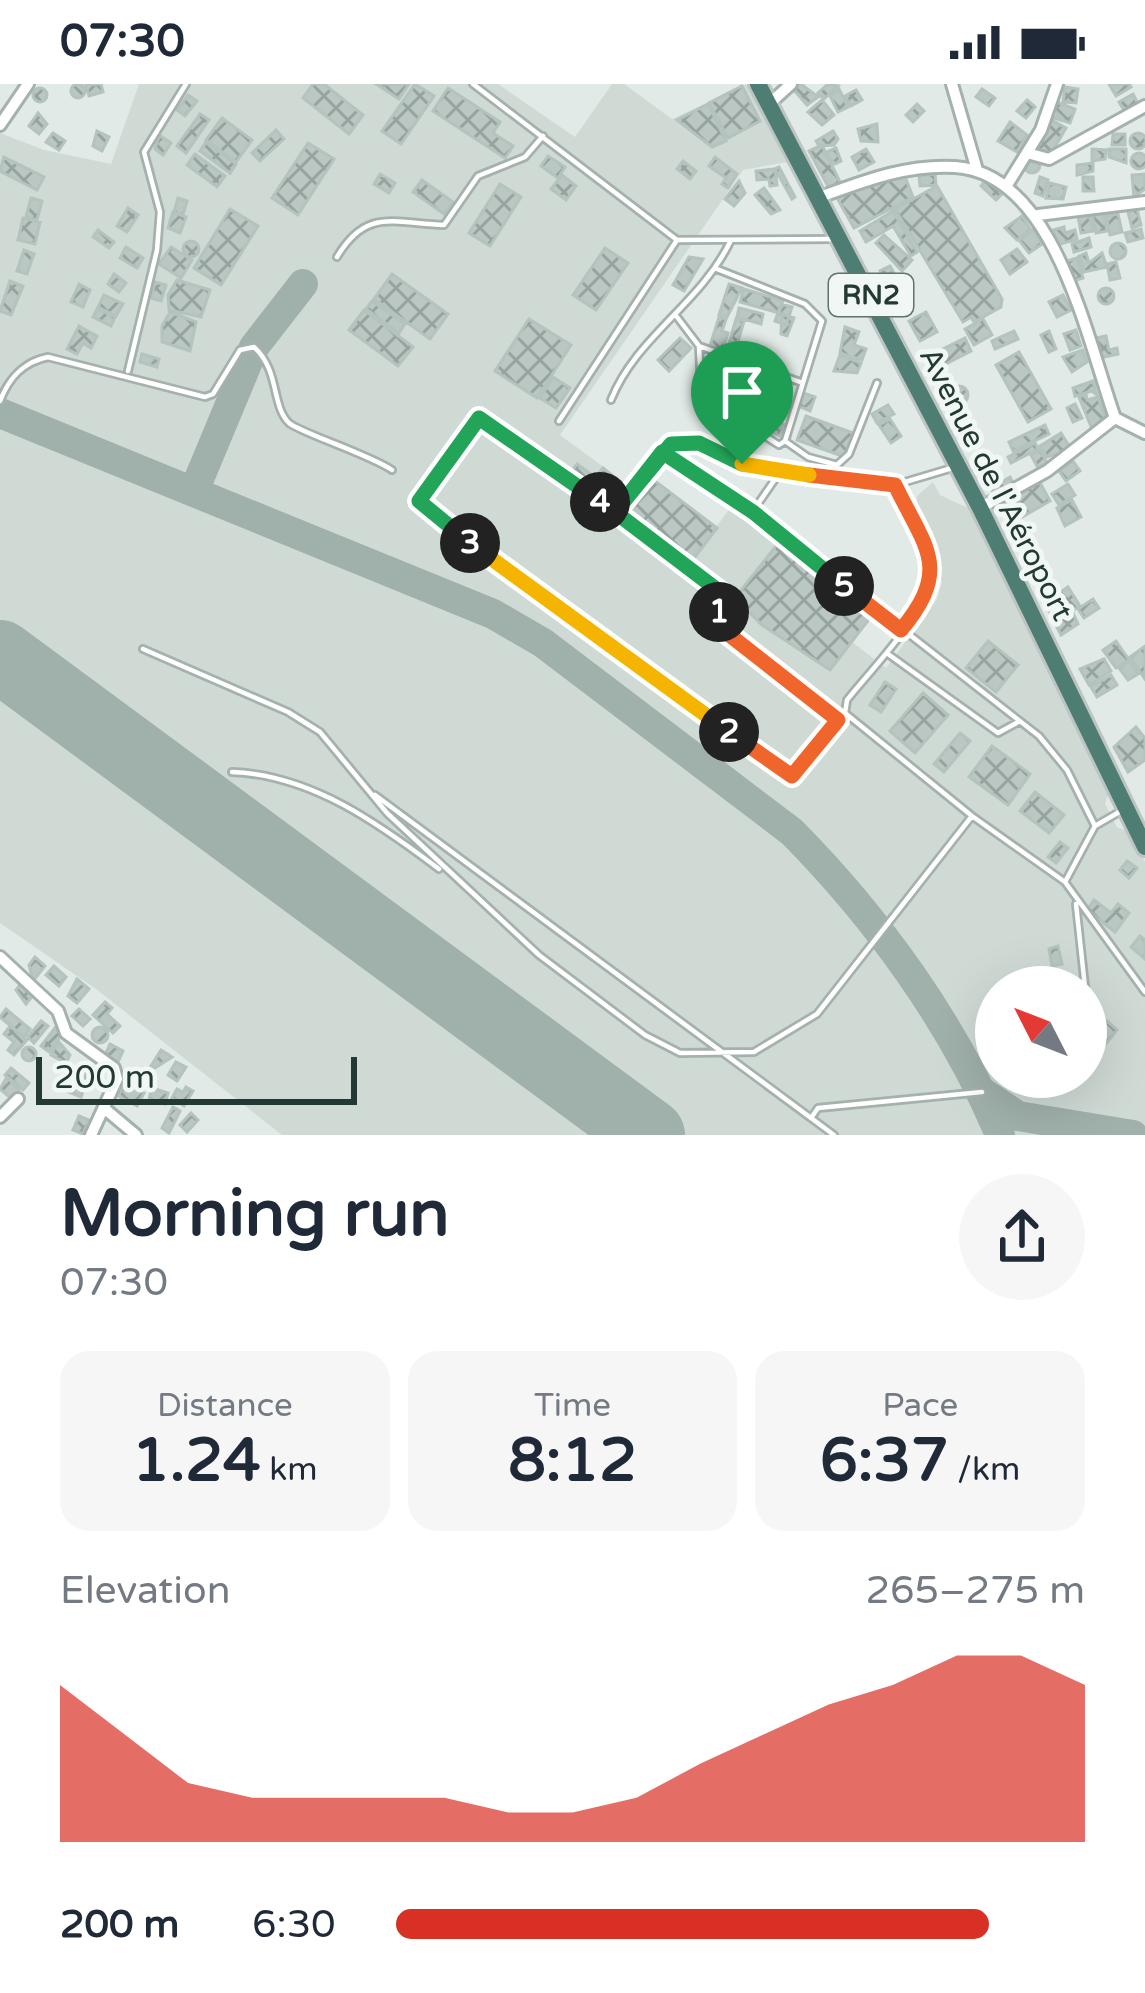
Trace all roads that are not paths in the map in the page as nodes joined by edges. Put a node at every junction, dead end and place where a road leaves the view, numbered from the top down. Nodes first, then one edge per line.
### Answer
1 (28, 84) edge
2 (186, 84) edge
3 (473, 84) edge
4 (758, 84) edge
5 (791, 84) edge
6 (952, 84) edge
7 (1057, 84) edge
8 (769, 104) junction
9 (1145, 106) edge
10 (0, 125) edge
11 (543, 136) junction
12 (1027, 153) junction
13 (976, 170) junction
14 (1007, 185) junction
15 (820, 197) junction
16 (1145, 202) edge
17 (1038, 215) junction
18 (842, 239) junction
19 (677, 240) junction
20 (730, 242) junction
21 (337, 257) dead end
22 (717, 269) junction
23 (677, 317) junction
24 (699, 346) junction
25 (127, 374) junction
26 (803, 383) junction
27 (877, 383) dead end
28 (611, 400) dead end
29 (0, 401) edge
30 (1115, 418) junction
31 (559, 421) dead end
32 (1145, 433) edge
33 (785, 441) junction
34 (662, 452) junction
35 (958, 467) junction
36 (392, 470) dead end
37 (780, 472) junction
38 (895, 485) junction
39 (980, 508) junction
40 (615, 512) junction
41 (753, 512) junction
42 (901, 630) junction
43 (142, 649) dead end
44 (886, 652) junction
45 (1020, 721) junction
46 (232, 772) dead end
47 (370, 791) junction
48 (1126, 808) junction
49 (972, 816) junction
50 (1095, 826) junction
51 (1145, 847) edge
52 (454, 879) junction
53 (1065, 882) junction
54 (1076, 904) junction
55 (0, 957) edge
56 (1083, 966) edge
57 (1145, 992) edge
58 (725, 1054) junction
59 (975, 1093) edge
60 (19, 1099) dead end
61 (105, 1109) junction
62 (0, 1117) edge
63 (811, 1118) junction
64 (91, 1135) edge
65 (136, 1135) edge
66 (834, 1135) edge

1 - 10 street
2 - 25 lane
3 - 11 lane
4 - 8 highway, Avenue de l'Aéroport / RN2
5 - 8 street
6 - 13 street
7 - 12 street
8 - 15 highway, Avenue de l'Aéroport / RN2
9 - 12 street
11 - 19 lane
11 - 21 lane
12 - 14 street
13 - 14 street
13 - 15 street
14 - 17 street
15 - 18 highway, Avenue de l'Aéroport / RN2
16 - 17 street
17 - 30 street
18 - 20 lane
18 - 35 highway, Avenue de l'Aéroport / RN2
19 - 20 lane
19 - 31 lane
20 - 22 lane
22 - 23 lane
22 - 26 lane
23 - 24 lane
23 - 28 lane
24 - 26 lane
24 - 33 lane
25 - 29 lane
25 - 36 lane
26 - 33 lane
27 - 33 lane
30 - 32 street
30 - 39 street
34 - 37 lane
34 - 40 lane
34 - 41 lane
35 - 38 lane
35 - 39 highway, Avenue de l'Aéroport / RN2
37 - 38 lane
37 - 41 lane
38 - 42 lane
39 - 48 highway, Avenue de l'Aéroport / RN2
40 - 40 lane
41 - 42 lane
42 - 44 lane
42 - 45 lane
43 - 47 lane
44 - 45 lane
44 - 49 lane
45 - 50 lane
46 - 52 lane
47 - 52 lane
47 - 58 lane
48 - 50 lane
48 - 51 highway, Avenue de l'Aéroport / RN2
49 - 53 lane
49 - 58 lane
50 - 53 lane
52 - 58 lane
53 - 54 lane
54 - 56 lane
54 - 57 lane
55 - 61 street
58 - 63 lane
59 - 63 lane
60 - 62 street
61 - 64 street
61 - 65 street
63 - 66 lane

